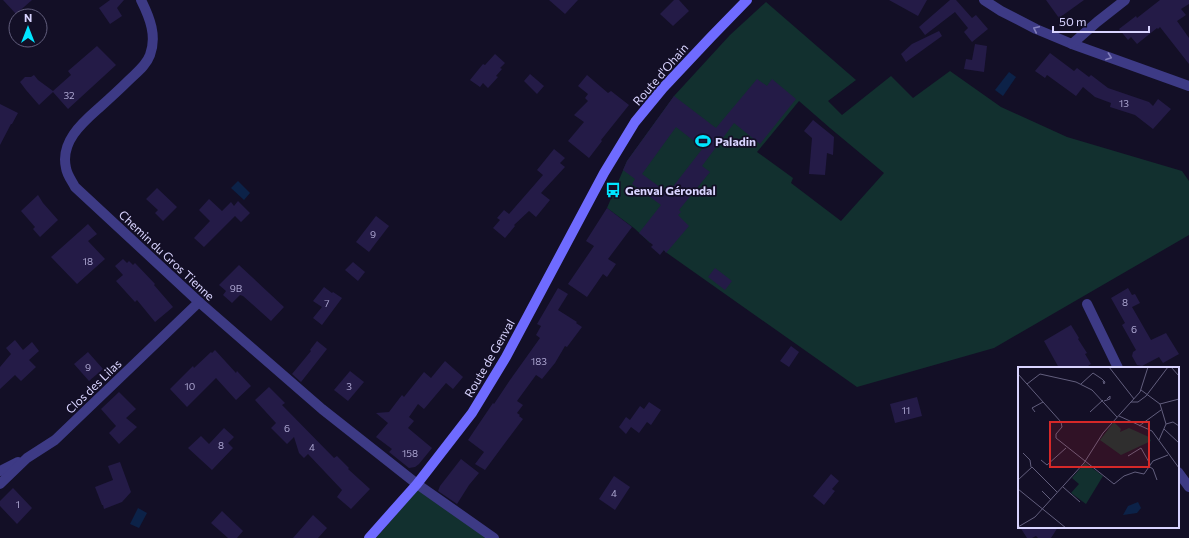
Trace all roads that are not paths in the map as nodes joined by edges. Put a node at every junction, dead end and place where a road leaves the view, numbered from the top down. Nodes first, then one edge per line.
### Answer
1 (141, 0) edge
2 (747, 0) edge
3 (984, 0) edge
4 (1125, 0) edge
5 (1072, 44) junction
6 (1189, 86) edge
7 (604, 173) joint
8 (199, 302) junction
9 (1087, 304) dead end
10 (1118, 367) edge
11 (27, 458) junction
12 (0, 471) edge
13 (1179, 473) edge
14 (0, 484) edge
15 (417, 484) junction
16 (1189, 487) edge
17 (369, 538) edge
18 (494, 538) edge

1 - 8 street, Chemin du Gros Tienne
2 - 7 main road, Route d'Ohain
5 -> 3 street
4 - 5 street
5 -> 6 street
7 - 15 main road, Route de Genval
8 - 11 street, Clos des Lilas
8 - 15 street, Chemin du Gros Tienne
9 - 10 street
11 - 12 street
11 - 14 street, Clos des Lilas
13 - 16 street
15 - 17 main road, Route de Genval
15 - 18 street, Chemin du Gros Tienne

